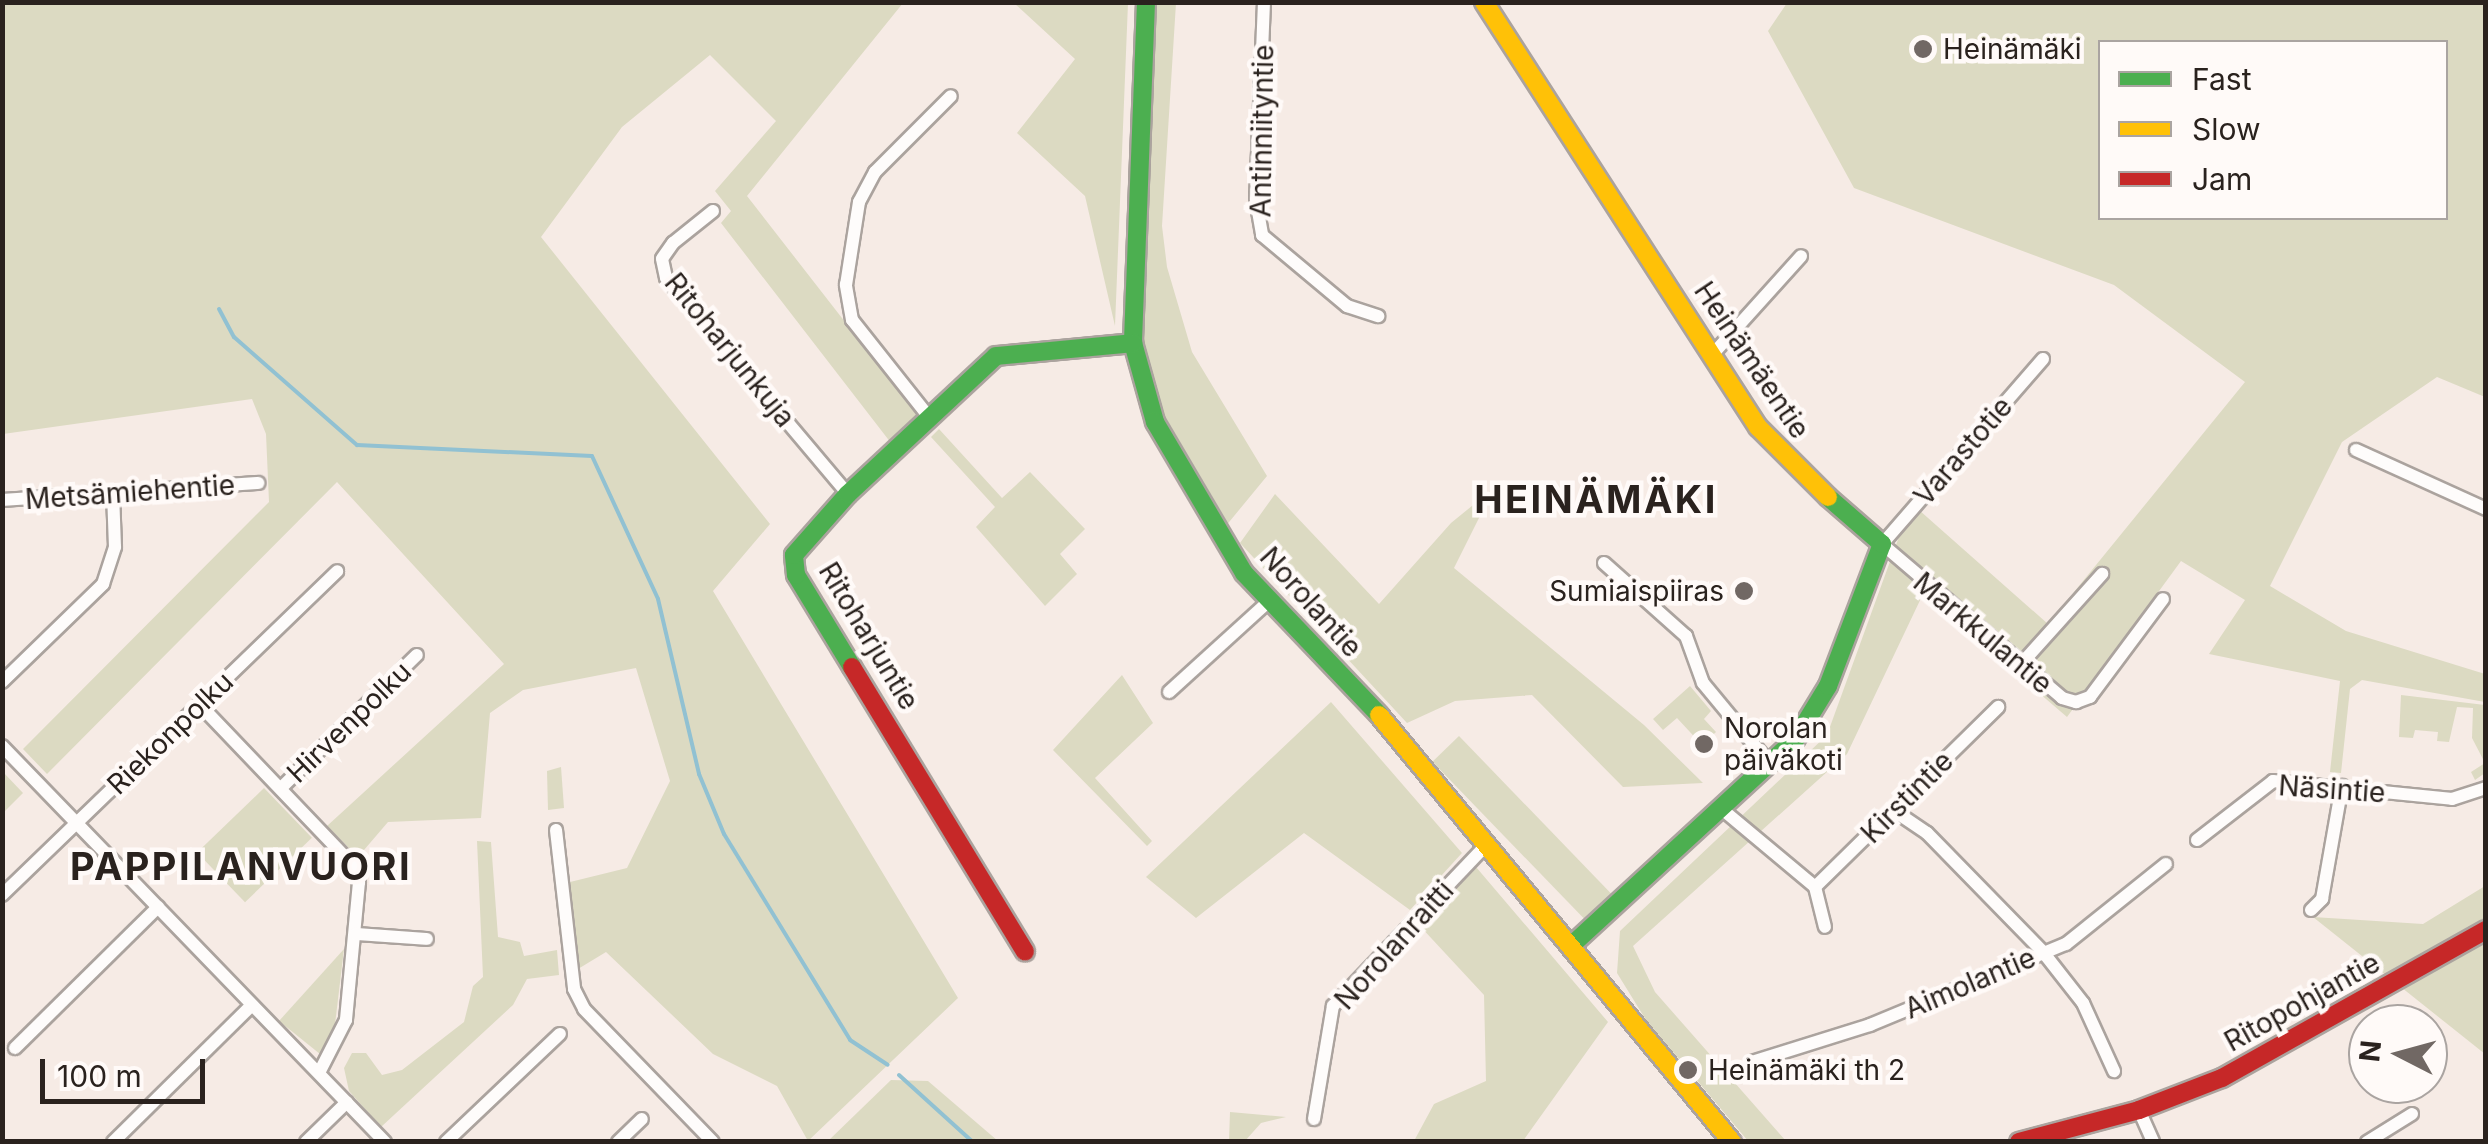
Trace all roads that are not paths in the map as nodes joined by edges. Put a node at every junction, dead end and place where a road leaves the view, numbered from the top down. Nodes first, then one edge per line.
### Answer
1 (1146, 2) edge
2 (1264, 2) edge
3 (1484, 2) edge
4 (951, 96) dead end
5 (713, 210) dead end
6 (1801, 256) dead end
7 (1378, 316) dead end
8 (1133, 344) junction
9 (1712, 355) junction
10 (2043, 359) dead end
11 (929, 417) junction
12 (2356, 450) dead end
13 (258, 483) dead end
14 (113, 493) junction
15 (848, 494) junction
16 (2, 500) edge
17 (2486, 509) edge
18 (1882, 544) junction
19 (1604, 563) dead end
20 (337, 571) dead end
21 (2102, 574) dead end
22 (2163, 599) dead end
23 (1269, 601) junction
24 (417, 656) dead end
25 (2022, 664) junction
26 (2, 682) edge
27 (1169, 692) dead end
28 (200, 705) junction
29 (1998, 706) dead end
30 (2, 746) edge
31 (1770, 764) junction
32 (2342, 786) junction
33 (281, 788) junction
34 (2486, 788) edge
35 (1722, 810) junction
36 (1892, 810) junction
37 (76, 822) junction
38 (556, 830) dead end
39 (2197, 840) dead end
40 (1488, 843) junction
41 (2166, 864) dead end
42 (1815, 887) junction
43 (2, 895) edge
44 (158, 907) junction
45 (2311, 910) dead end
46 (1826, 928) dead end
47 (2486, 930) edge
48 (356, 934) junction
49 (427, 939) dead end
50 (1574, 942) junction
51 (1025, 952) dead end
52 (2042, 952) junction
53 (252, 1005) junction
54 (560, 1034) dead end
55 (15, 1048) dead end
56 (1752, 1062) dead end
57 (2114, 1071) dead end
58 (319, 1073) junction
59 (347, 1102) junction
60 (2139, 1110) junction
61 (2412, 1114) dead end
62 (642, 1118) dead end
63 (1314, 1118) dead end
64 (1726, 1137) edge
65 (113, 1142) edge
66 (306, 1142) edge
67 (386, 1142) edge
68 (446, 1142) edge
69 (618, 1142) edge
70 (713, 1142) edge
71 (2020, 1142) edge
72 (2153, 1142) edge
73 (2367, 1142) edge

1 - 8 street, Norolantie
2 - 7 street, Antinniityntie
3 - 9 street, Heinämäentie
4 - 11 street
5 - 15 street, Ritoharjunkuja
6 - 9 street
8 - 11 street, Ritoharjuntie
8 - 23 street, Norolantie
9 - 18 street, Heinämäentie
10 - 18 street, Varastotie
11 - 15 street, Ritoharjuntie
12 - 17 street
13 - 14 street, Metsämiehentie
14 - 16 street, Metsämiehentie
14 - 26 street
15 - 51 street, Ritoharjuntie
18 - 25 street, Markkulantie
18 - 31 street
19 - 31 street
20 - 28 street, Riekonpolku
21 - 25 street
22 - 25 street, Markkulantie
23 - 27 street
23 - 40 street, Norolantie
24 - 33 street, Hirvenpolku
28 - 33 street
28 - 37 street, Riekonpolku
29 - 36 street, Kirstintie
30 - 37 street
31 - 35 street
32 - 34 street, Näsintie
32 - 39 street, Näsintie
32 - 45 street
33 - 48 street
35 - 42 street
35 - 50 street
36 - 42 street, Kirstintie
36 - 52 street
37 - 43 street, Riekonpolku
37 - 44 street
38 - 70 street
40 - 50 street, Norolantie
40 - 63 street, Norolanraitti
41 - 52 street, Aimolantie
42 - 46 street
44 - 53 street
44 - 55 street
47 - 60 street, Ritopohjantie
48 - 49 street
48 - 58 street
50 - 64 street, Norolantie
52 - 56 street, Aimolantie
52 - 57 street
53 - 58 street
53 - 65 street
54 - 68 street
58 - 59 street
59 - 66 street
59 - 67 street
60 - 71 street, Ritopohjantie
60 - 72 street
61 - 73 street
62 - 69 street

